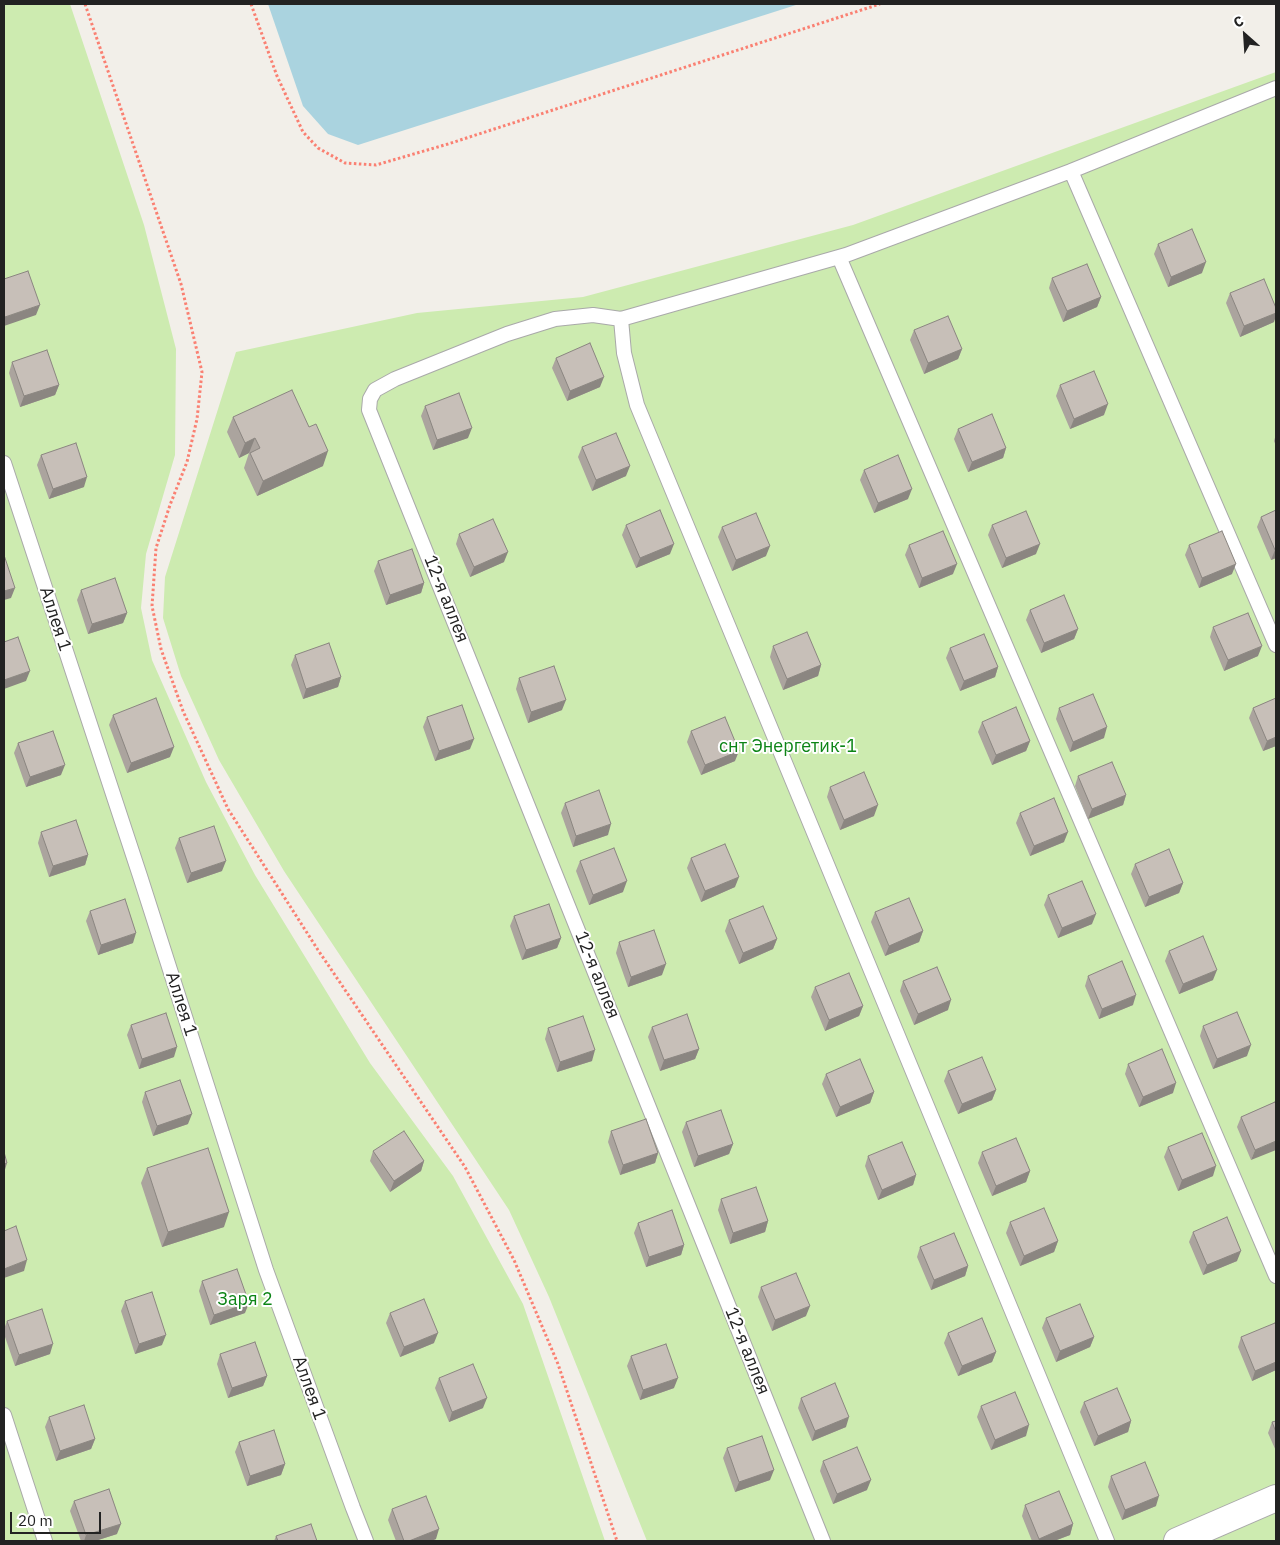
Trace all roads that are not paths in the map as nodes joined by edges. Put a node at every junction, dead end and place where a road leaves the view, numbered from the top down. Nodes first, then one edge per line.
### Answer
1 (1276, 88) edge
2 (1071, 171) junction
3 (839, 257) junction
4 (621, 320) junction
5 (4, 463) edge
6 (1276, 645) edge
7 (1276, 1276) edge
8 (4, 1416) edge
9 (1276, 1498) edge
10 (45, 1541) edge
11 (366, 1541) edge
12 (823, 1541) edge
13 (1107, 1541) edge
14 (1176, 1541) edge

1 - 2 lane
2 - 3 lane
2 - 6 lane
3 - 4 lane
3 - 7 lane
4 - 12 lane, 12-я аллея
4 - 13 lane
5 - 11 lane, Аллея 1
8 - 10 lane
9 - 14 street

